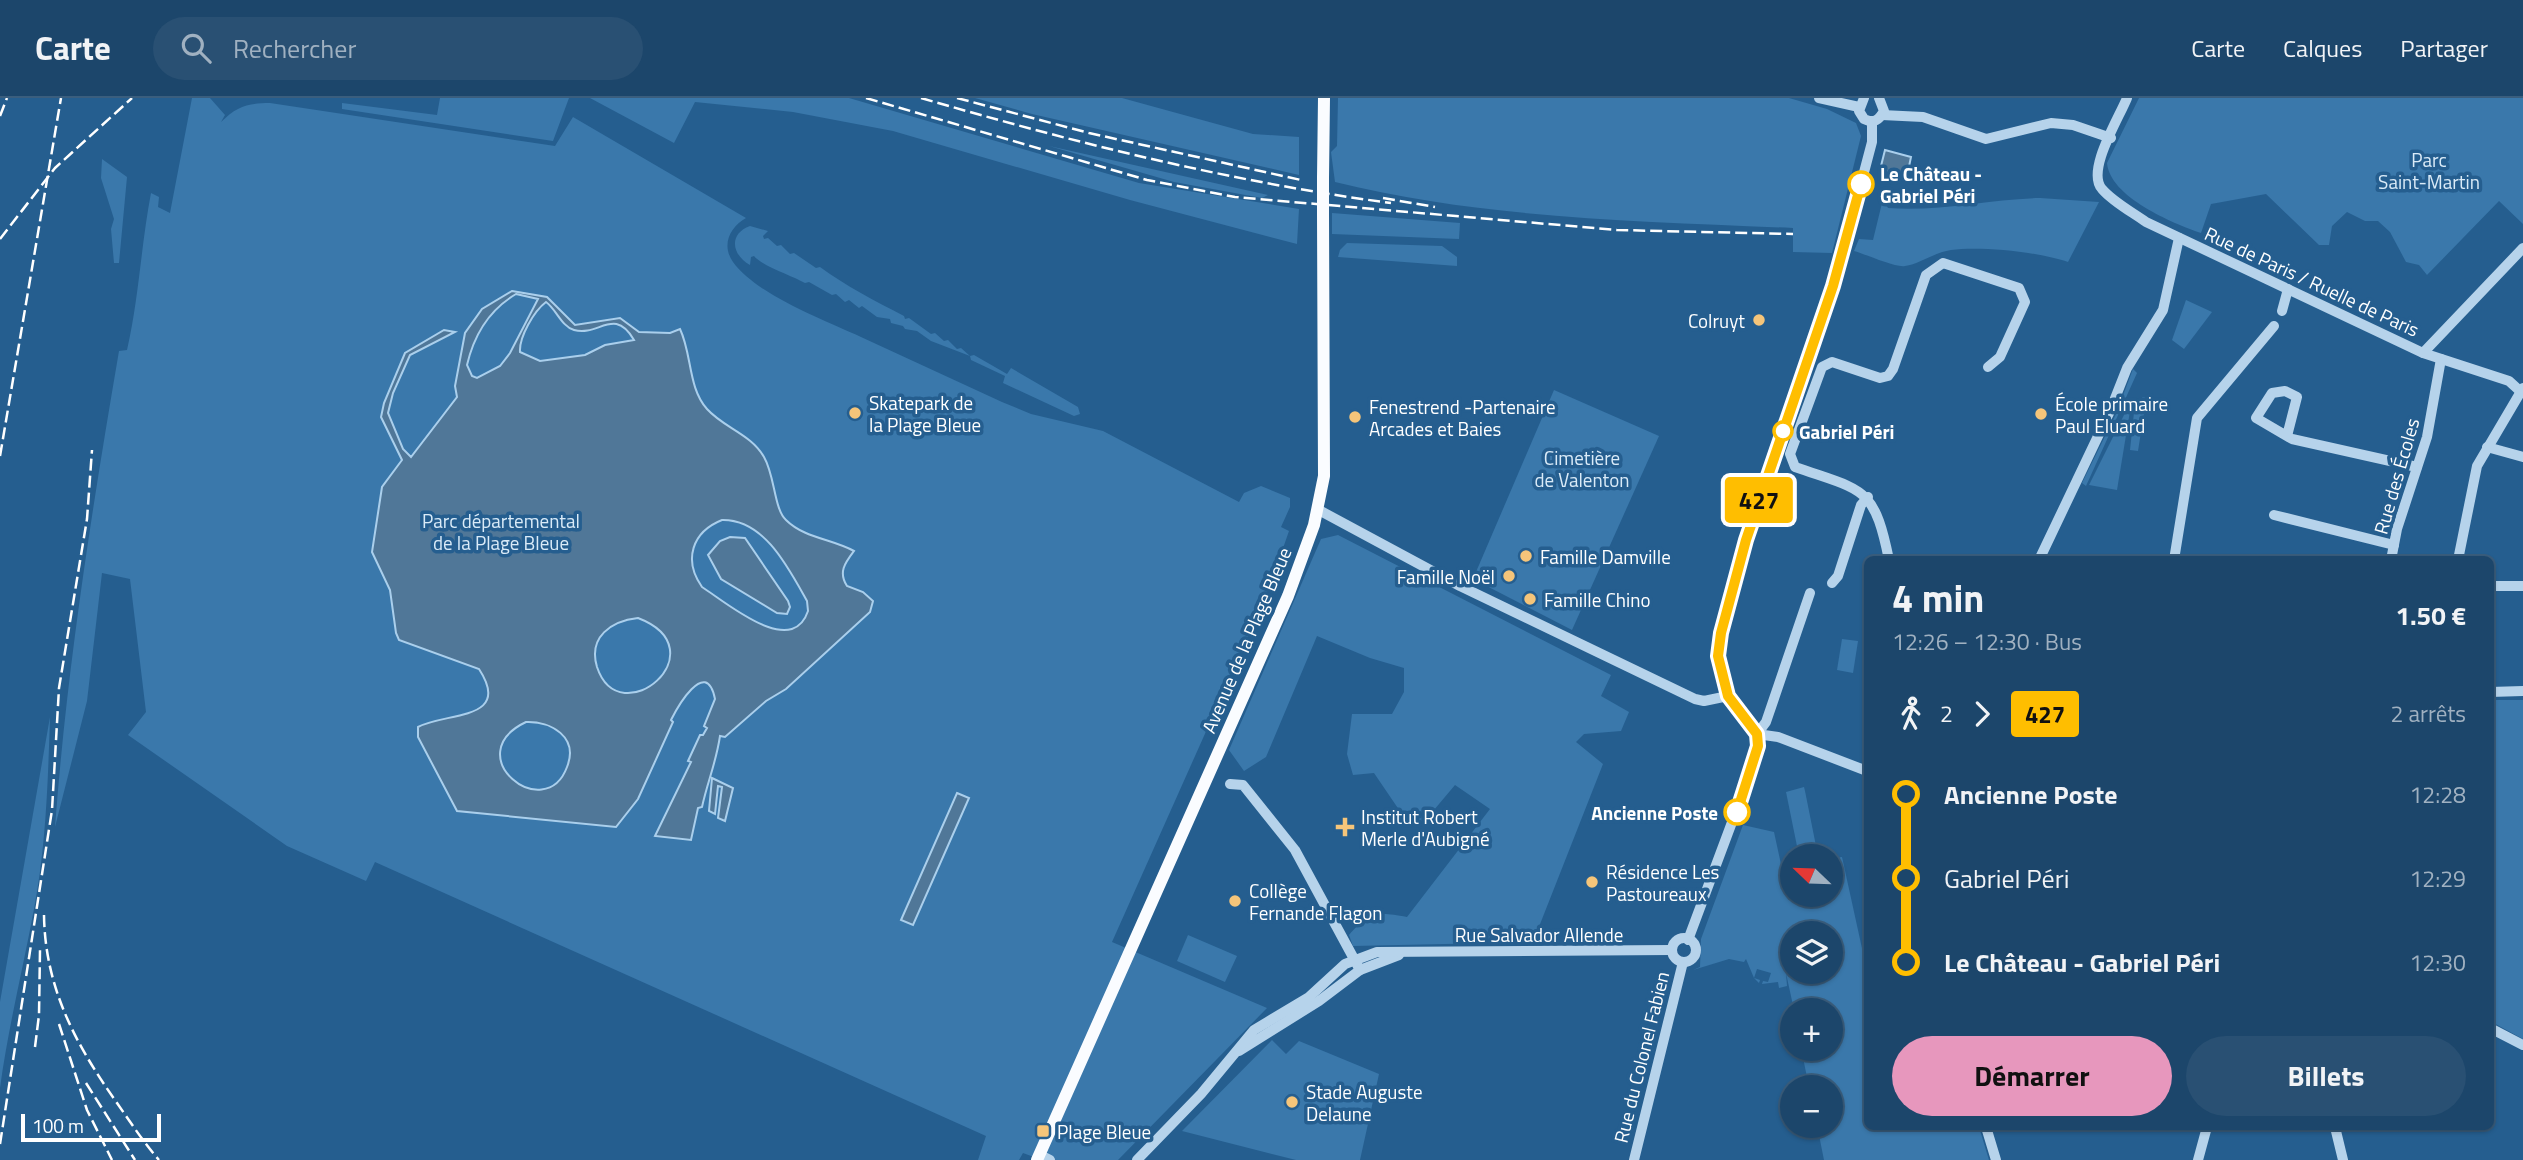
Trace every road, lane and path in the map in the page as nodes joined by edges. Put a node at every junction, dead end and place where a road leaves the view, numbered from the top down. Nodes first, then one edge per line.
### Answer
1 (1324, 98) edge
2 (1819, 98) edge
3 (1879, 98) edge
4 (2127, 98) edge
5 (1861, 102) edge
6 (1882, 115) junction
7 (1872, 121) junction
8 (2110, 138) junction
9 (2179, 238) junction
10 (2523, 247) edge
11 (2288, 289) junction
12 (2281, 311) dead end
13 (2274, 326) dead end
14 (2423, 353) junction
15 (2441, 359) junction
16 (1989, 367) dead end
17 (2520, 376) dead end
18 (2510, 381) junction
19 (2522, 390) edge
20 (1791, 407) junction
21 (1805, 411) junction
22 (2287, 436) junction
23 (2487, 447) junction
24 (2523, 457) edge
25 (2417, 467) junction
26 (1868, 497) junction
27 (1317, 509) junction
28 (2273, 515) dead end
29 (2394, 545) junction
30 (1888, 556) edge
31 (2040, 556) edge
32 (2175, 556) edge
33 (2392, 556) edge
34 (2459, 556) edge
35 (1832, 583) dead end
36 (2494, 586) edge
37 (2523, 586) edge
38 (1810, 593) dead end
39 (2523, 691) edge
40 (2494, 692) edge
41 (1728, 696) junction
42 (1757, 734) junction
43 (1864, 770) edge
44 (1230, 784) dead end
45 (1688, 940) junction
46 (1672, 950) junction
47 (1407, 952) junction
48 (1353, 960) junction
49 (1683, 962) junction
50 (1360, 970) junction
51 (2494, 1030) edge
52 (2523, 1045) edge
53 (1239, 1052) junction
54 (1987, 1130) edge
55 (2206, 1130) edge
56 (2336, 1130) edge
57 (1042, 1158) edge
58 (1137, 1160) edge
59 (1634, 1160) edge
60 (1996, 1160) edge
61 (2198, 1160) edge
62 (2343, 1160) edge

1 - 27 main road, Avenue de la Plage Bleue, bridge
2 - 5 street
3 - 6 street
4 - 8 street
5 - 7 street
6 - 7 street
6 - 8 street
7 - 20 street
8 - 9 street, Rue de Paris / Ruelle de Paris
9 - 11 street, Rue de Paris / Ruelle de Paris
9 - 31 street
10 - 14 street
11 - 12 street
11 - 14 street, Rue de Paris / Ruelle de Paris
13 - 32 street
14 - 15 street, Rue de Paris / Ruelle de Paris
15 - 18 street, Rue de Paris / Ruelle de Paris
15 - 25 street, Rue des Écoles
16 - 21 street
17 - 18 street
18 - 19 street, Rue de Paris / Ruelle de Paris
19 - 23 street
20 - 21 street
20 - 41 street
21 - 26 street
22 - 22 street
22 - 25 street
23 - 24 street
23 - 34 street
25 - 29 street, Rue des Écoles
26 - 30 street
26 - 35 street
27 - 41 street
27 - 57 main road, Avenue de la Plage Bleue
28 - 29 street
29 - 33 street, Rue des Écoles
36 - 37 street
38 - 42 street
39 - 40 street
41 - 42 street
42 - 43 street
42 - 45 street
44 - 48 street
45 - 46 street
45 - 49 street
46 - 47 street, Rue Salvador Allende
46 - 49 street
47 - 48 street, Rue Salvador Allende
47 - 50 street, Rue Salvador Allende
48 - 50 street
48 - 53 street, Rue Salvador Allende
49 - 59 street, Rue du Colonel Fabien
50 - 53 street, Rue Salvador Allende
51 - 52 street
53 - 58 street, Rue Salvador Allende
54 - 60 street
55 - 61 street
56 - 62 street

